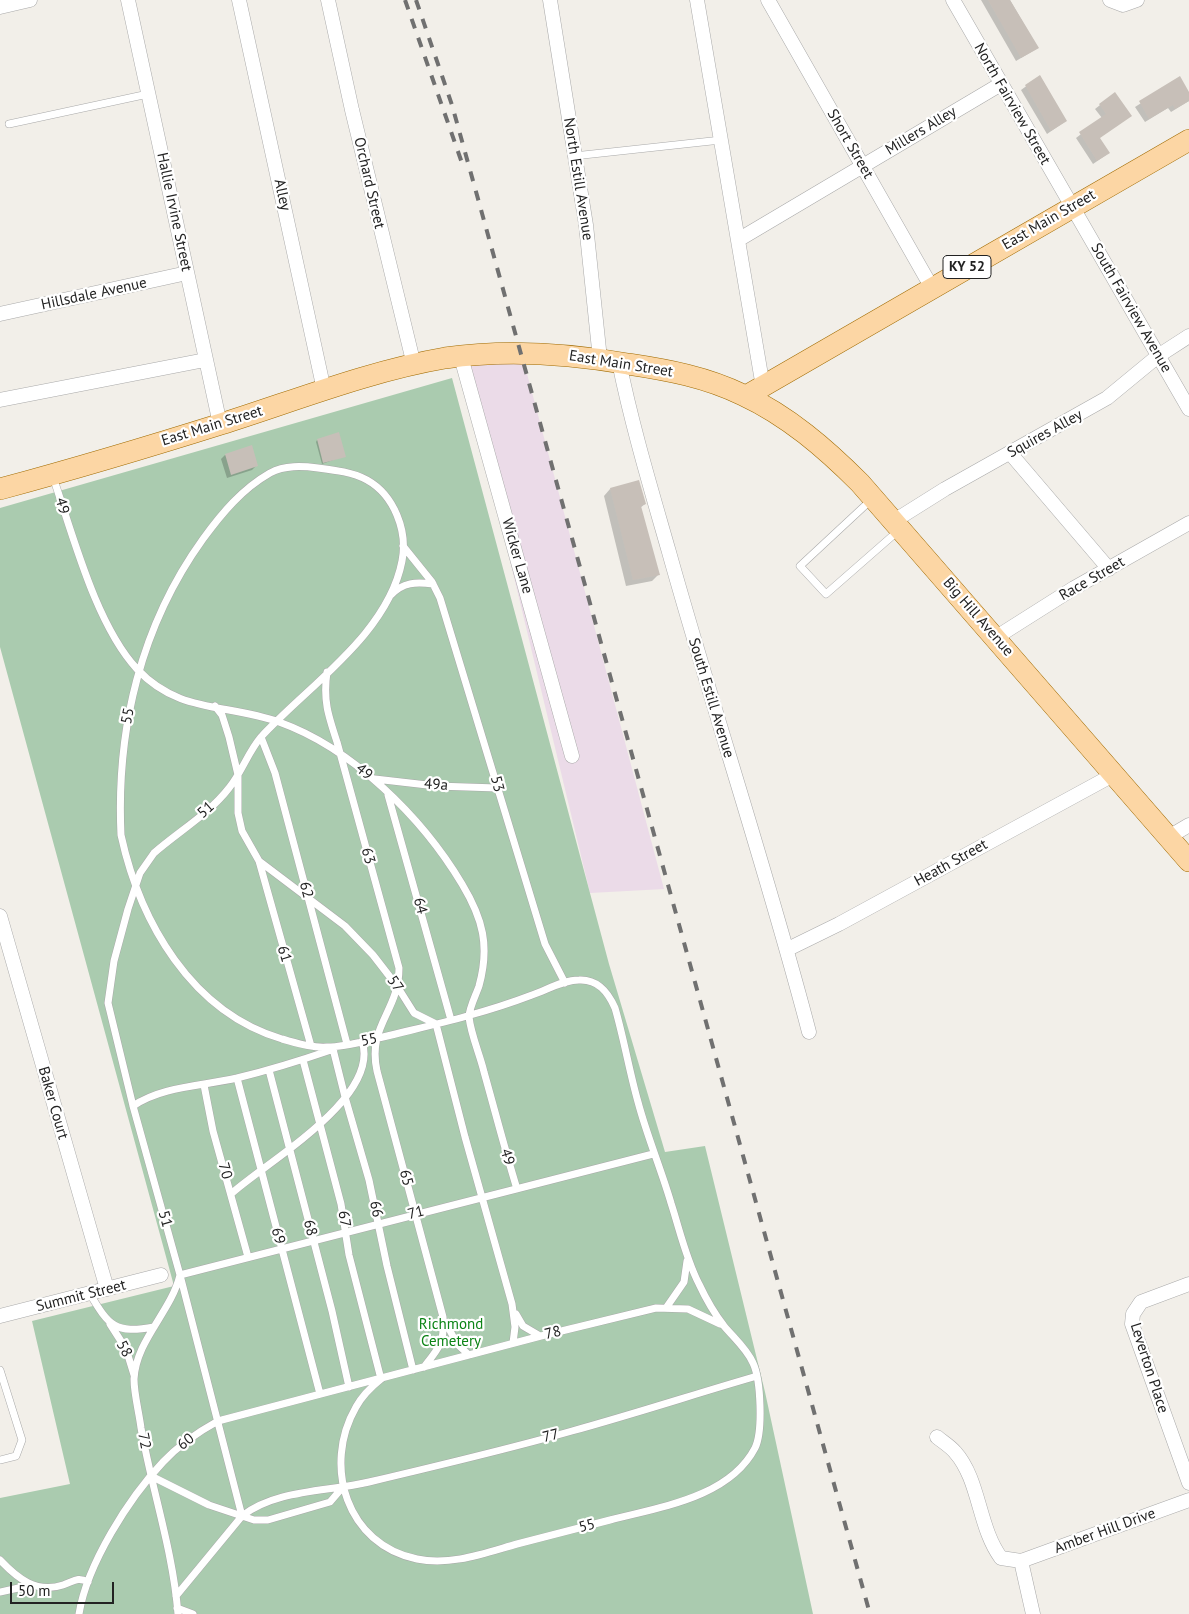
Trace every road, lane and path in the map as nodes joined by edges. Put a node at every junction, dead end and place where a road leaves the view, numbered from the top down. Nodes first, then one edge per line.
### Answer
1 (30, 0) edge
2 (128, 0) edge
3 (239, 0) edge
4 (328, 0) edge
5 (550, 0) edge
6 (697, 0) edge
7 (768, 0) edge
8 (953, 0) edge
9 (1110, 0) edge
10 (1137, 0) edge
11 (0, 7) edge
12 (1001, 84) junction
13 (148, 94) junction
14 (9, 124) dead end
15 (720, 140) junction
16 (1189, 140) edge
17 (574, 156) junction
18 (863, 166) junction
19 (1073, 207) junction
20 (738, 240) junction
21 (187, 274) junction
22 (932, 288) junction
23 (0, 314) edge
24 (1189, 336) edge
25 (1158, 356) junction
26 (462, 357) junction
27 (205, 360) junction
28 (610, 361) junction
29 (414, 364) junction
30 (324, 390) junction
31 (755, 392) junction
32 (0, 400) edge
33 (1189, 409) edge
34 (220, 424) junction
35 (1010, 453) junction
36 (52, 475) junction
37 (0, 489) edge
38 (874, 498) junction
39 (1189, 523) edge
40 (897, 525) junction
41 (403, 546) junction
42 (1109, 569) junction
43 (433, 584) junction
44 (389, 597) junction
45 (996, 638) junction
46 (138, 670) junction
47 (327, 671) junction
48 (215, 706) junction
49 (278, 722) junction
50 (261, 738) junction
51 (340, 753) junction
52 (572, 756) dead end
53 (1113, 774) junction
54 (238, 775) junction
55 (374, 779) junction
56 (498, 788) junction
57 (387, 792) junction
58 (1189, 824) edge
59 (1167, 838) junction
60 (259, 861) junction
61 (1189, 861) edge
62 (135, 885) junction
63 (307, 896) junction
64 (0, 916) edge
65 (788, 949) junction
66 (565, 983) junction
67 (397, 986) junction
68 (469, 1016) junction
69 (451, 1020) junction
70 (436, 1024) junction
71 (810, 1032) dead end
72 (375, 1038) junction
73 (362, 1041) junction
74 (347, 1044) junction
75 (311, 1046) junction
76 (333, 1049) junction
77 (302, 1060) junction
78 (269, 1070) junction
79 (237, 1078) junction
80 (204, 1085) junction
81 (344, 1096) junction
82 (133, 1106) junction
83 (320, 1127) junction
84 (290, 1150) junction
85 (653, 1154) junction
86 (261, 1170) junction
87 (517, 1189) junction
88 (231, 1194) junction
89 (482, 1197) junction
90 (416, 1214) junction
91 (379, 1223) junction
92 (346, 1232) junction
93 (314, 1240) junction
94 (282, 1249) junction
95 (686, 1256) junction
96 (248, 1257) junction
97 (161, 1275) dead end
98 (180, 1275) junction
99 (1189, 1284) edge
100 (107, 1290) junction
101 (90, 1294) junction
102 (512, 1304) junction
103 (666, 1308) junction
104 (0, 1316) edge
105 (443, 1317) junction
106 (108, 1322) junction
107 (154, 1327) junction
108 (725, 1327) junction
109 (541, 1336) junction
110 (513, 1343) junction
111 (469, 1355) junction
112 (424, 1367) junction
113 (0, 1370) edge
114 (413, 1370) junction
115 (757, 1376) junction
116 (134, 1378) junction
117 (380, 1379) junction
118 (349, 1386) junction
119 (320, 1394) junction
120 (218, 1421) junction
121 (937, 1437) dead end
122 (0, 1460) edge
123 (151, 1476) junction
124 (1189, 1483) edge
125 (342, 1488) junction
126 (1189, 1500) edge
127 (242, 1516) junction
128 (0, 1560) edge
129 (1021, 1561) junction
130 (88, 1582) junction
131 (32, 1585) junction
132 (0, 1592) edge
133 (176, 1596) junction
134 (178, 1611) edge
135 (79, 1614) edge
136 (193, 1614) edge
137 (1033, 1614) edge

1 - 11 street
2 - 13 street, Hallie Irvine Street
3 - 30 street, Alley
4 - 29 street, Orchard Street
5 - 17 street, North Estill Avenue
6 - 15 street
7 - 18 street, Short Street
8 - 12 street, North Fairview Street
9 - 10 street
12 - 18 street, Millers Alley
12 - 19 street, North Fairview Street
13 - 14 lane
13 - 21 street, Hallie Irvine Street
15 - 17 lane
15 - 20 street
16 - 19 main road, East Main Street / KY 52
17 - 28 street, North Estill Avenue
18 - 20 street, Millers Alley
18 - 22 street, Short Street
19 - 22 main road, East Main Street / KY 52
19 - 25 street, South Fairview Avenue
20 - 31 street
21 - 23 street, Hillsdale Avenue
21 - 27 street, Hallie Irvine Street
22 - 31 main road, East Main Street / KY 52
24 - 25 street, Squires Alley
25 - 33 street, South Fairview Avenue
25 - 35 street, Squires Alley
26 - 28 main road, East Main Street
26 - 29 main road, East Main Street
26 - 52 street, Wicker Lane
27 - 32 street
27 - 34 street, Hallie Irvine Street
28 - 31 main road, East Main Street
28 - 65 street, South Estill Avenue
29 - 30 main road, East Main Street
30 - 34 main road, East Main Street
31 - 38 main road, Big Hill Avenue
34 - 36 main road, East Main Street
35 - 40 street, Squires Alley
35 - 42 street
36 - 37 main road, East Main Street
36 - 46 lane, 49
38 - 40 main road, Big Hill Avenue
38 - 40 lane
39 - 42 street, Race Street
40 - 45 main road, Big Hill Avenue
41 - 43 lane, 53
41 - 44 lane, 51
41 - 46 lane, 51
42 - 45 street, Race Street
43 - 44 lane
43 - 56 lane, 53
44 - 47 lane, 51
45 - 53 main road, Big Hill Avenue
46 - 48 lane, 49
46 - 62 lane, 55
47 - 49 lane, 51
47 - 51 lane, 63
48 - 49 lane, 49
48 - 54 lane, 57
49 - 50 lane, 51
49 - 51 lane, 49
50 - 54 lane, 51
50 - 63 lane, 62
51 - 55 lane, 49
51 - 67 lane, 63
53 - 59 main road, Big Hill Avenue
53 - 65 street, Heath Street
54 - 60 lane, 57
54 - 62 lane, 51
55 - 56 lane, 49a
55 - 57 lane, 49
56 - 66 lane, 53
57 - 68 lane, 49
57 - 69 lane, 64
58 - 59 street
59 - 61 main road, Big Hill Avenue
60 - 63 lane, 57
60 - 75 lane, 61
62 - 75 lane, 55
62 - 82 lane, 51
63 - 67 lane, 57
63 - 74 lane, 62
64 - 100 street, Baker Court
65 - 71 street, South Estill Avenue
66 - 68 lane, 55
66 - 85 lane, 55
67 - 70 lane, 57
67 - 72 lane, 63
68 - 69 lane, 55
68 - 87 lane, 49
69 - 70 lane, 55
70 - 72 lane, 55
70 - 89 lane
72 - 73 lane, 55
72 - 90 lane, 65
73 - 74 lane, 55
73 - 81 lane
74 - 75 lane, 55
74 - 76 lane
76 - 77 lane
76 - 81 lane, 66
77 - 78 lane
77 - 83 lane, 67
78 - 79 lane
78 - 84 lane, 68
79 - 80 lane
79 - 86 lane, 69
80 - 82 lane
80 - 88 lane, 70
81 - 83 lane
81 - 91 lane, 66
82 - 98 lane, 51
83 - 84 lane
83 - 92 lane, 67
84 - 86 lane
84 - 93 lane, 68
85 - 87 lane, 71
85 - 95 lane, 55
86 - 88 lane
86 - 94 lane, 69
87 - 89 lane, 71
88 - 96 lane, 70
89 - 90 lane, 71
89 - 102 lane
90 - 91 lane, 71
90 - 105 lane, 65
91 - 92 lane, 71
91 - 114 lane, 66
92 - 93 lane, 71
92 - 117 lane, 67
93 - 94 lane, 71
93 - 118 lane, 68
94 - 96 lane, 71
94 - 119 lane, 69
95 - 103 lane, 55
95 - 108 lane, 55
96 - 98 lane, 71
97 - 100 street, Summit Street
98 - 107 lane, 72
98 - 120 lane, 51
99 - 124 street, Leverton Place
100 - 101 street, Summit Street
101 - 104 street, Summit Street
101 - 106 lane, 58
102 - 109 lane
102 - 110 lane
103 - 108 lane, 78
103 - 109 lane, 78
105 - 111 lane, 65
105 - 112 lane, 65
106 - 107 lane, 58
106 - 116 lane, 58
107 - 116 lane, 72
108 - 115 lane, 55
109 - 110 lane, 78
110 - 111 lane, 78
111 - 112 lane, 78
112 - 114 lane, 78
113 - 122 lane
114 - 117 lane, 78
115 - 125 lane, 77
115 - 125 lane, 55
116 - 123 lane, 72
117 - 118 lane, 60
117 - 125 lane, 55
118 - 119 lane, 60
119 - 120 lane, 60
120 - 123 lane, 60
120 - 127 lane, 51
121 - 129 street
123 - 127 lane
123 - 130 lane, 60
123 - 133 lane, 72
125 - 127 lane, 77
125 - 127 lane, 77
126 - 129 street, Amber Hill Drive
127 - 133 lane, 77
128 - 131 lane
129 - 137 street
130 - 131 lane
130 - 135 lane, 60
131 - 132 lane
133 - 134 lane, 72
134 - 136 lane

